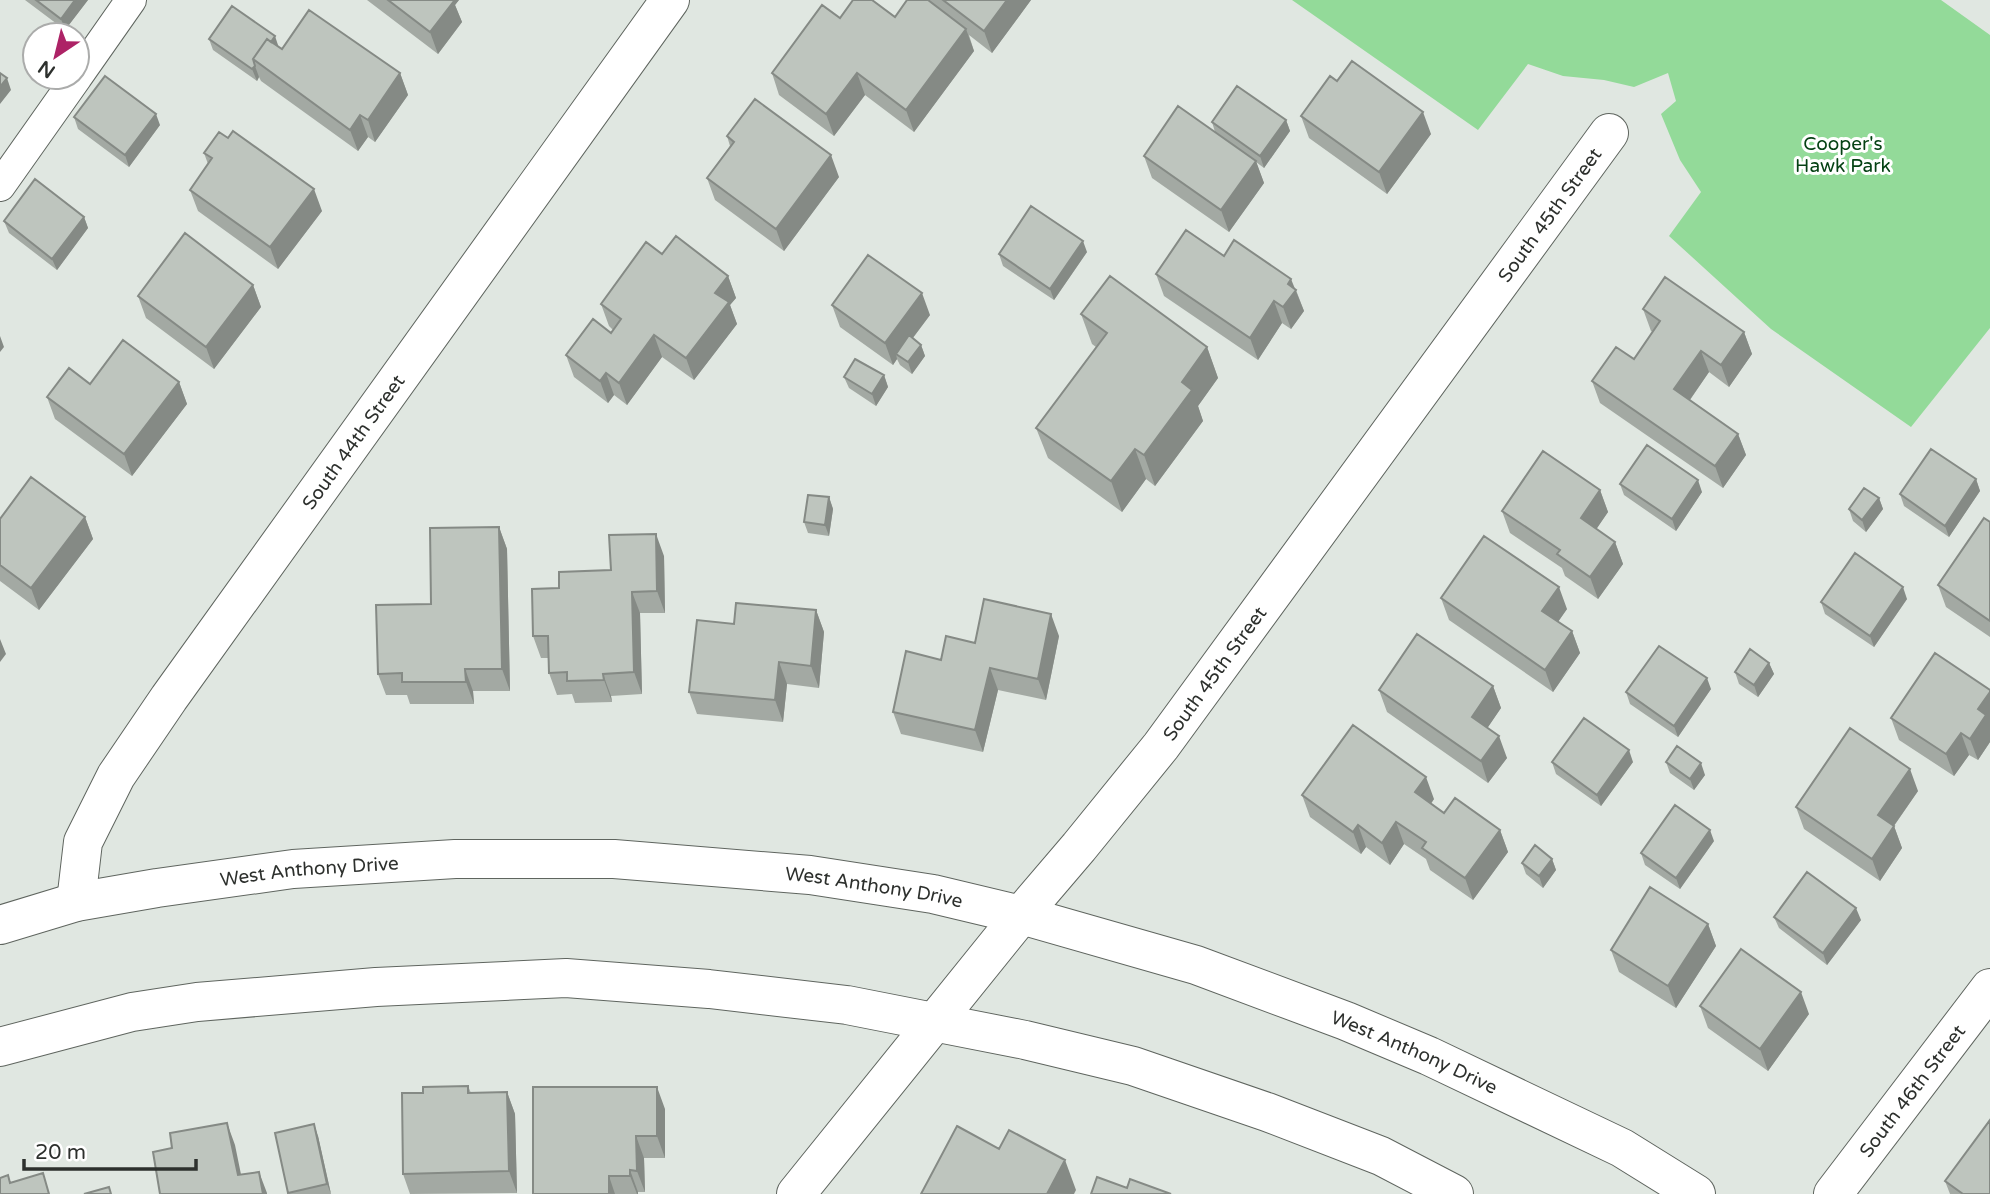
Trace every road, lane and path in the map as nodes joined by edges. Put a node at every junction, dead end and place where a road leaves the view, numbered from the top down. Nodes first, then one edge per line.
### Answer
1 (131, 0) edge
2 (670, 0) edge
3 (91, 57) edge
4 (67, 91) edge
5 (1609, 133) dead end
6 (0, 186) edge
7 (76, 902) junction
8 (1021, 915) junction
9 (0, 925) edge
10 (1990, 988) edge
11 (934, 1023) junction
12 (0, 1048) edge
13 (796, 1194) edge
14 (1454, 1194) edge
15 (1696, 1194) edge
16 (1833, 1194) edge

1 - 3 lane
2 - 7 street, South 44th Street
4 - 6 lane
5 - 8 street, South 45th Street
7 - 8 street, West Anthony Drive
7 - 9 street, West Anthony Drive
8 - 11 street, South 45th Street
8 - 15 street, West Anthony Drive
10 - 16 street, South 46th Street
11 - 12 street
11 - 13 street, South 45th Street
11 - 14 street

